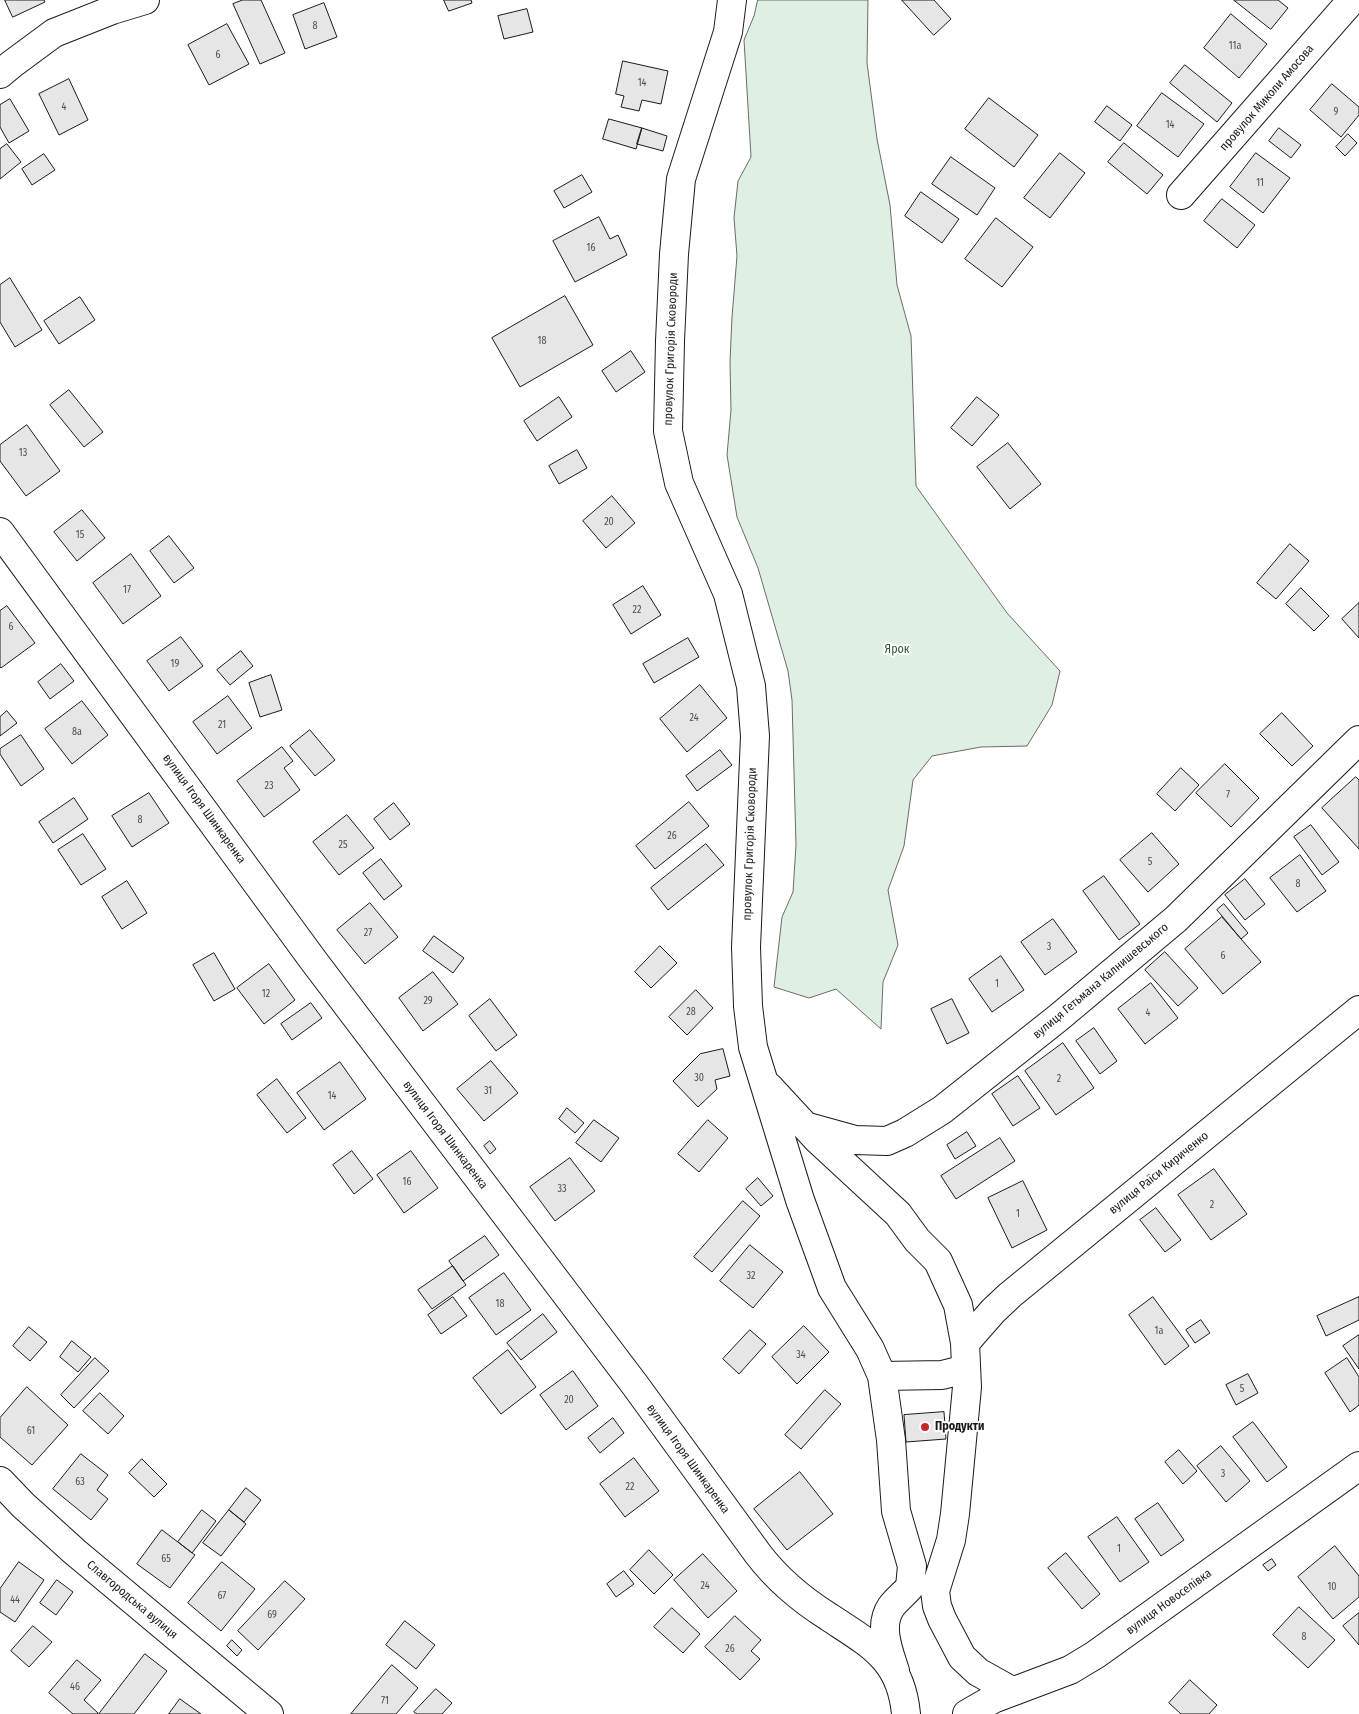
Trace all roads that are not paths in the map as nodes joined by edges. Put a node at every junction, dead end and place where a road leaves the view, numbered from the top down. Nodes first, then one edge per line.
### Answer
1 (145, 0) edge
2 (732, 0) edge
3 (1352, 0) edge
4 (0, 74) edge
5 (1181, 195) dead end
6 (0, 532) edge
7 (1359, 740) edge
8 (1359, 1010) edge
9 (763, 1080) junction
10 (804, 1126) junction
11 (966, 1356) junction
12 (882, 1376) junction
13 (1359, 1466) edge
14 (0, 1481) edge
15 (905, 1542) junction
16 (935, 1591) junction
17 (895, 1671) junction
18 (1012, 1691) junction
19 (268, 1714) edge
20 (906, 1714) edge
21 (967, 1714) edge

1 - 4 street
2 - 9 street, провулок Григорія Сковороди
3 - 5 street, провулок Миколи Амосова
6 - 17 street, вулиця Ігоря Шинкаренка
7 - 10 street, вулиця Гетьмана Калнишевського
8 - 11 street, вулиця Раїси Кириченко
9 - 10 street
9 - 12 street, провулок Григорія Сковороди
10 - 11 street
11 - 12 street
11 - 16 street
12 - 15 street, провулок Григорія Сковороди
13 - 18 street, вулиця Новоселівка
14 - 19 street, Славгородська вулиця
15 - 16 street
15 - 17 street, провулок Григорія Сковороди
16 - 18 street
17 - 20 street, вулиця Ігоря Шинкаренка
18 - 21 street, вулиця Новоселівка

